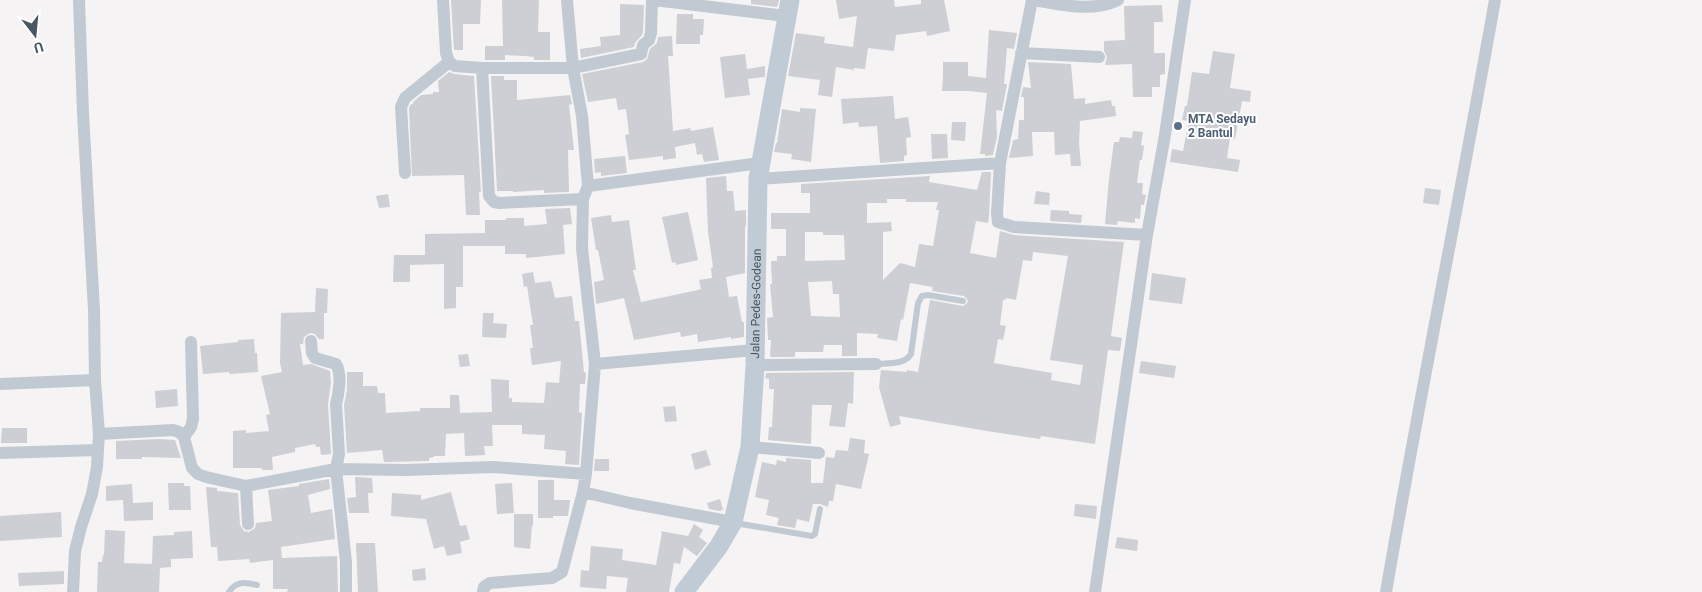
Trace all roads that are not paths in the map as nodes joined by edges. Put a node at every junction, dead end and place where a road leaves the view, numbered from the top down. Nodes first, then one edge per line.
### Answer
1 (79, 0) edge
2 (443, 0) edge
3 (567, 0) edge
4 (653, 0) edge
5 (1032, 0) edge
6 (1118, 0) edge
7 (1185, 0) edge
8 (1495, 0) edge
9 (788, 8) edge
10 (1021, 53) junction
11 (1099, 57) dead end
12 (449, 62) junction
13 (482, 68) junction
14 (573, 68) junction
15 (1000, 163) junction
16 (759, 171) junction
17 (405, 173) dead end
18 (588, 186) junction
19 (583, 199) junction
20 (1147, 235) junction
21 (963, 301) dead end
22 (311, 340) dead end
23 (191, 342) dead end
24 (755, 358) junction
25 (595, 364) junction
26 (870, 364) joint
27 (95, 380) junction
28 (0, 384) edge
29 (99, 434) junction
30 (184, 437) junction
31 (750, 446) junction
32 (98, 450) junction
33 (0, 453) edge
34 (819, 453) dead end
35 (336, 469) junction
36 (586, 474) junction
37 (246, 486) junction
38 (583, 492) junction
39 (820, 510) dead end
40 (734, 522) junction
41 (248, 524) dead end
42 (257, 585) dead end
43 (73, 592) edge
44 (229, 592) edge
45 (346, 592) edge
46 (483, 592) edge
47 (684, 592) edge
48 (1095, 592) edge
49 (1386, 592) edge

1 - 27 street
2 - 12 street
3 - 14 street
4 - 9 street
4 - 14 street
5 - 6 street
5 - 10 street
7 - 20 street
8 - 49 street
9 - 16 street, Jalan Pedes-Godean
10 - 11 street
10 - 15 street
12 - 13 street
12 - 17 street
13 - 14 street
13 - 19 street
14 - 18 street
15 - 16 street
15 - 20 street
16 - 18 street
16 - 24 street, Jalan Pedes-Godean
18 - 19 street
19 - 25 street
20 - 48 street
21 - 26 lane
22 - 35 street
23 - 30 street
24 - 25 street
24 - 26 street
24 - 31 street, Jalan Pedes-Godean
25 - 36 street
27 - 28 street
27 - 29 street
29 - 30 street
29 - 32 street
30 - 37 street
31 - 34 street
31 - 40 street, Jalan Pedes-Godean
32 - 33 street
32 - 43 street
35 - 36 street
35 - 37 street
35 - 45 street
36 - 38 street
37 - 41 street
38 - 40 street
38 - 46 street
39 - 40 lane
40 - 47 street, Jalan Pedes-Godean
42 - 44 lane

